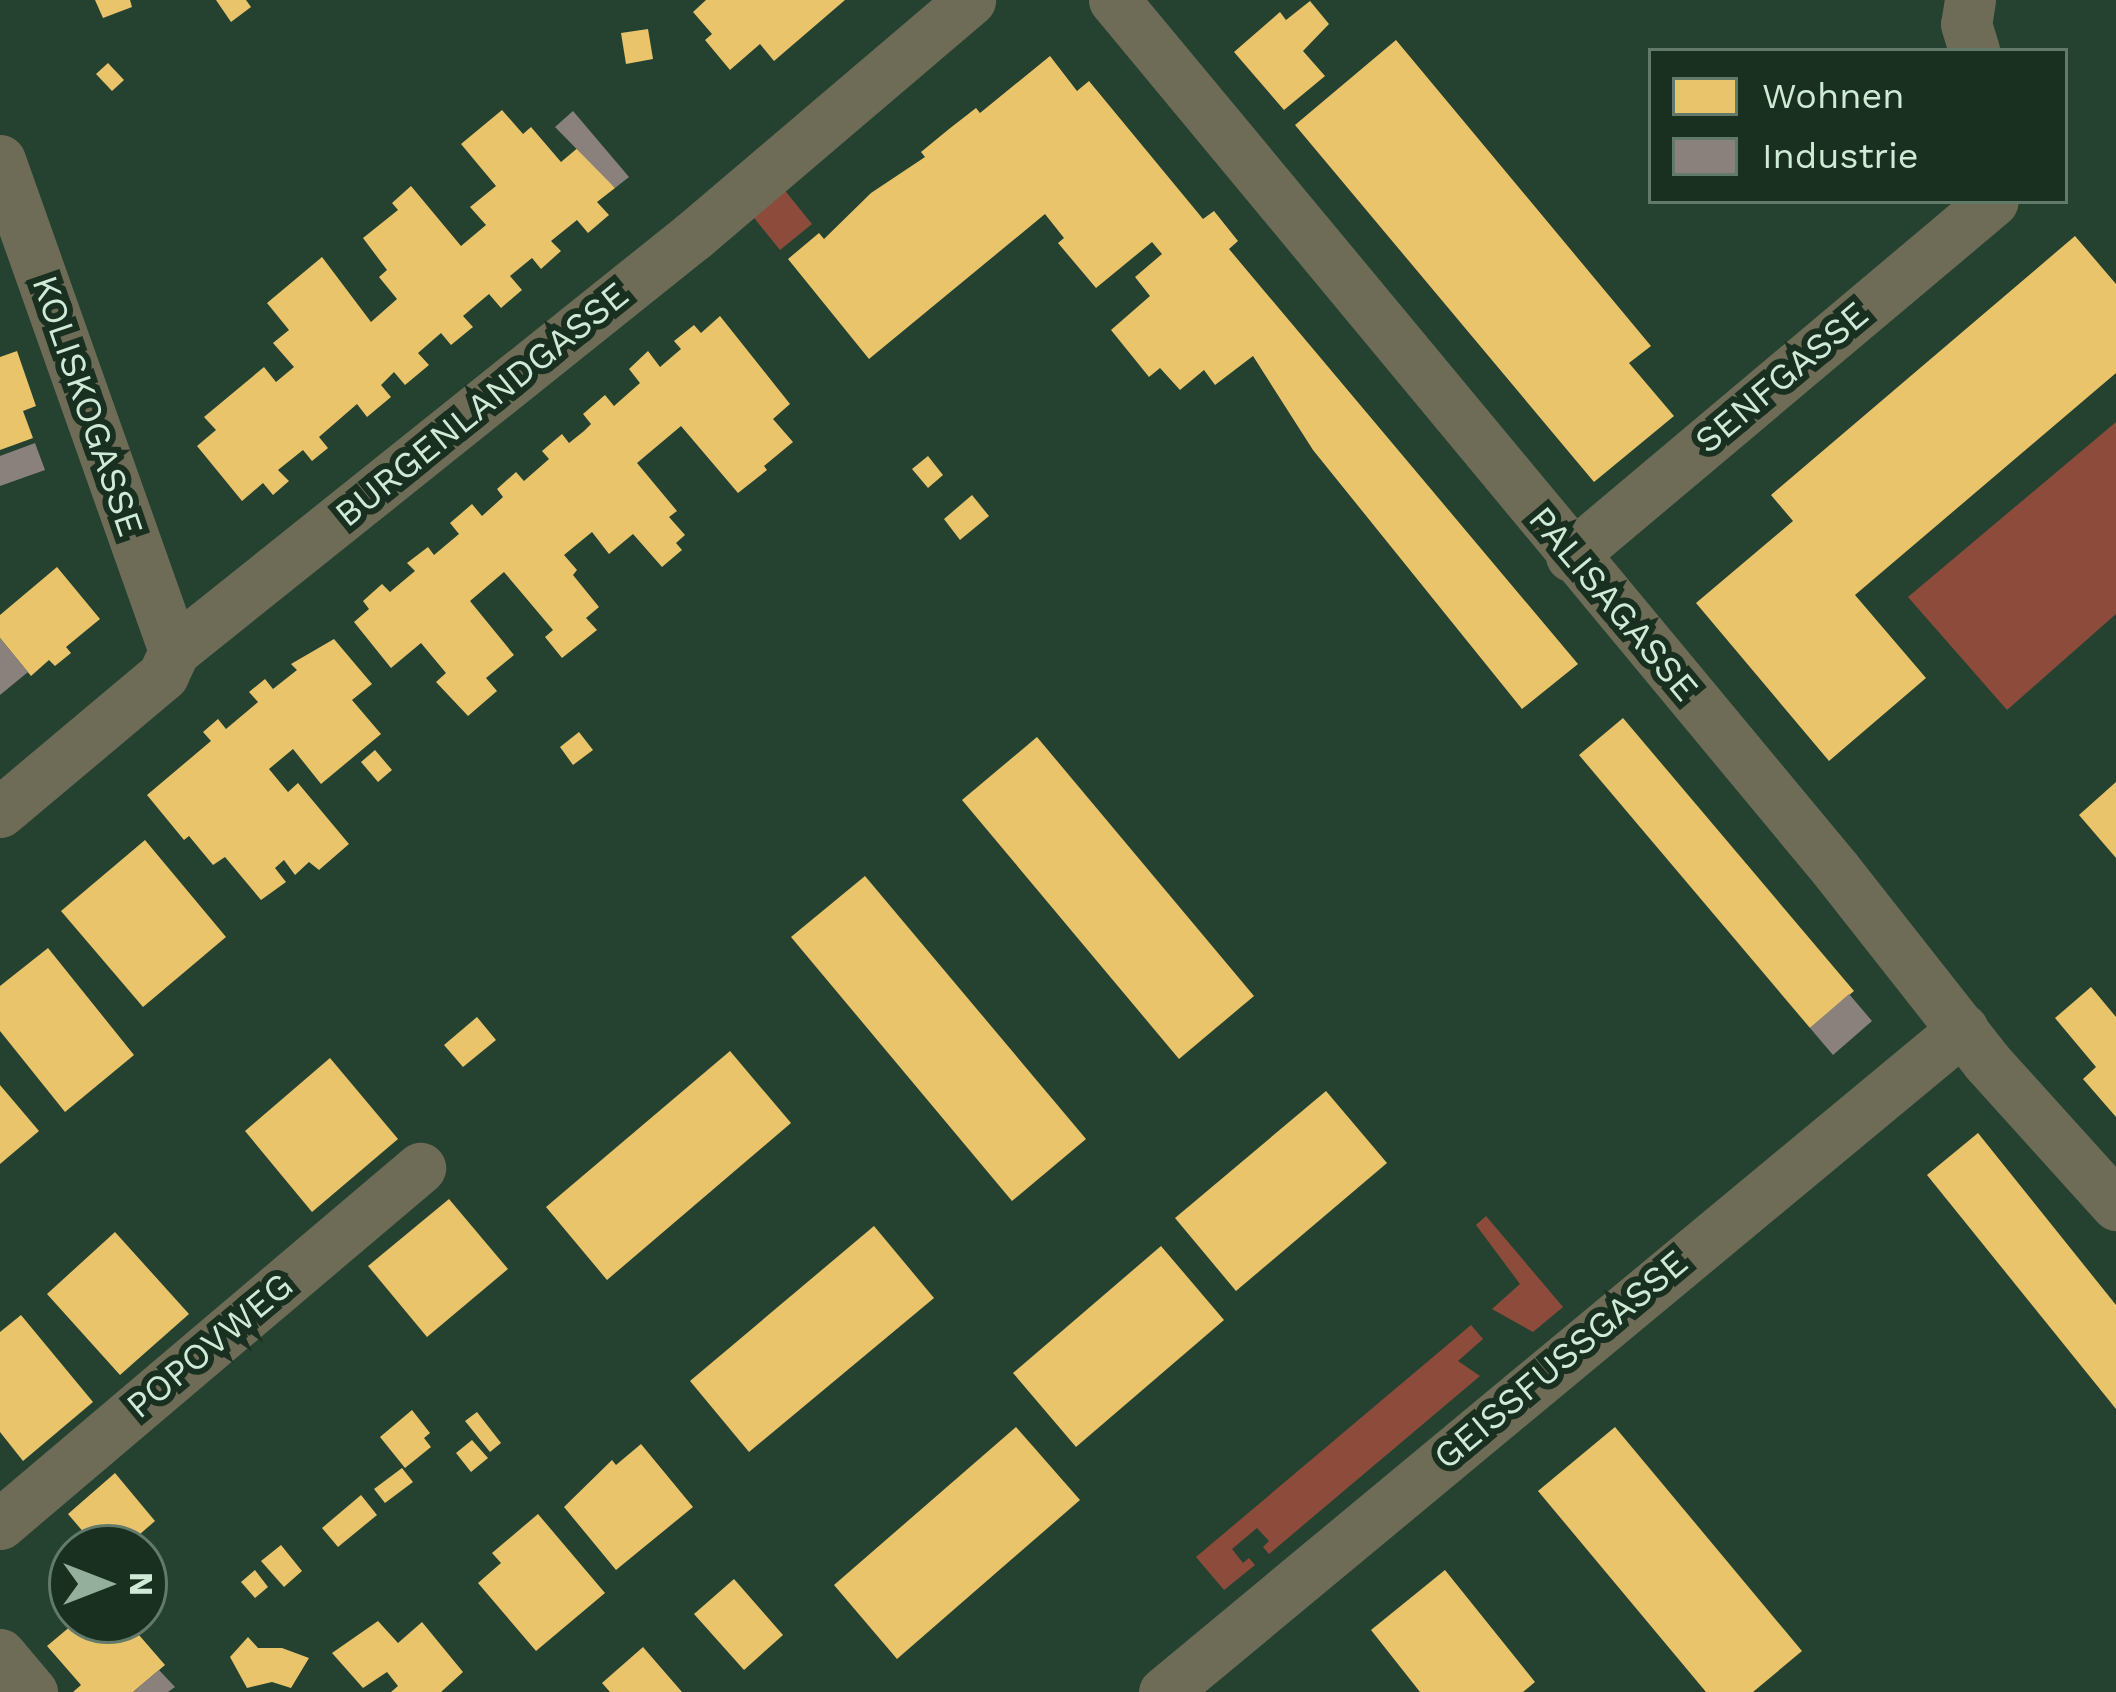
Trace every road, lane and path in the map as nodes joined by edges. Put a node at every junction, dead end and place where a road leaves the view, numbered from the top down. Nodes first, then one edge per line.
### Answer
1 (970, 0) edge
2 (1114, 0) edge
3 (1970, 0) edge
4 (1973, 48) edge
5 (0, 160) edge
6 (1989, 204) edge
7 (1571, 556) junction
8 (174, 652) junction
9 (0, 812) edge
10 (1963, 1029) junction
11 (420, 1168) dead end
12 (2116, 1205) edge
13 (0, 1524) edge
14 (0, 1654) edge
15 (32, 1692) edge
16 (1164, 1692) edge

1 - 8 street, BURGENLANDGASSE
2 - 7 street, PALISAGASSE
3 - 4 street
5 - 8 street, KOLISKOGASSE
6 - 7 street, SENFGASSE
7 - 10 street, PALISAGASSE
8 - 9 street, BURGENLANDGASSE
10 - 12 street, PALISAGASSE
10 - 16 street, GEISSFUSSGASSE
11 - 13 street, POPOVWEG
14 - 15 street

